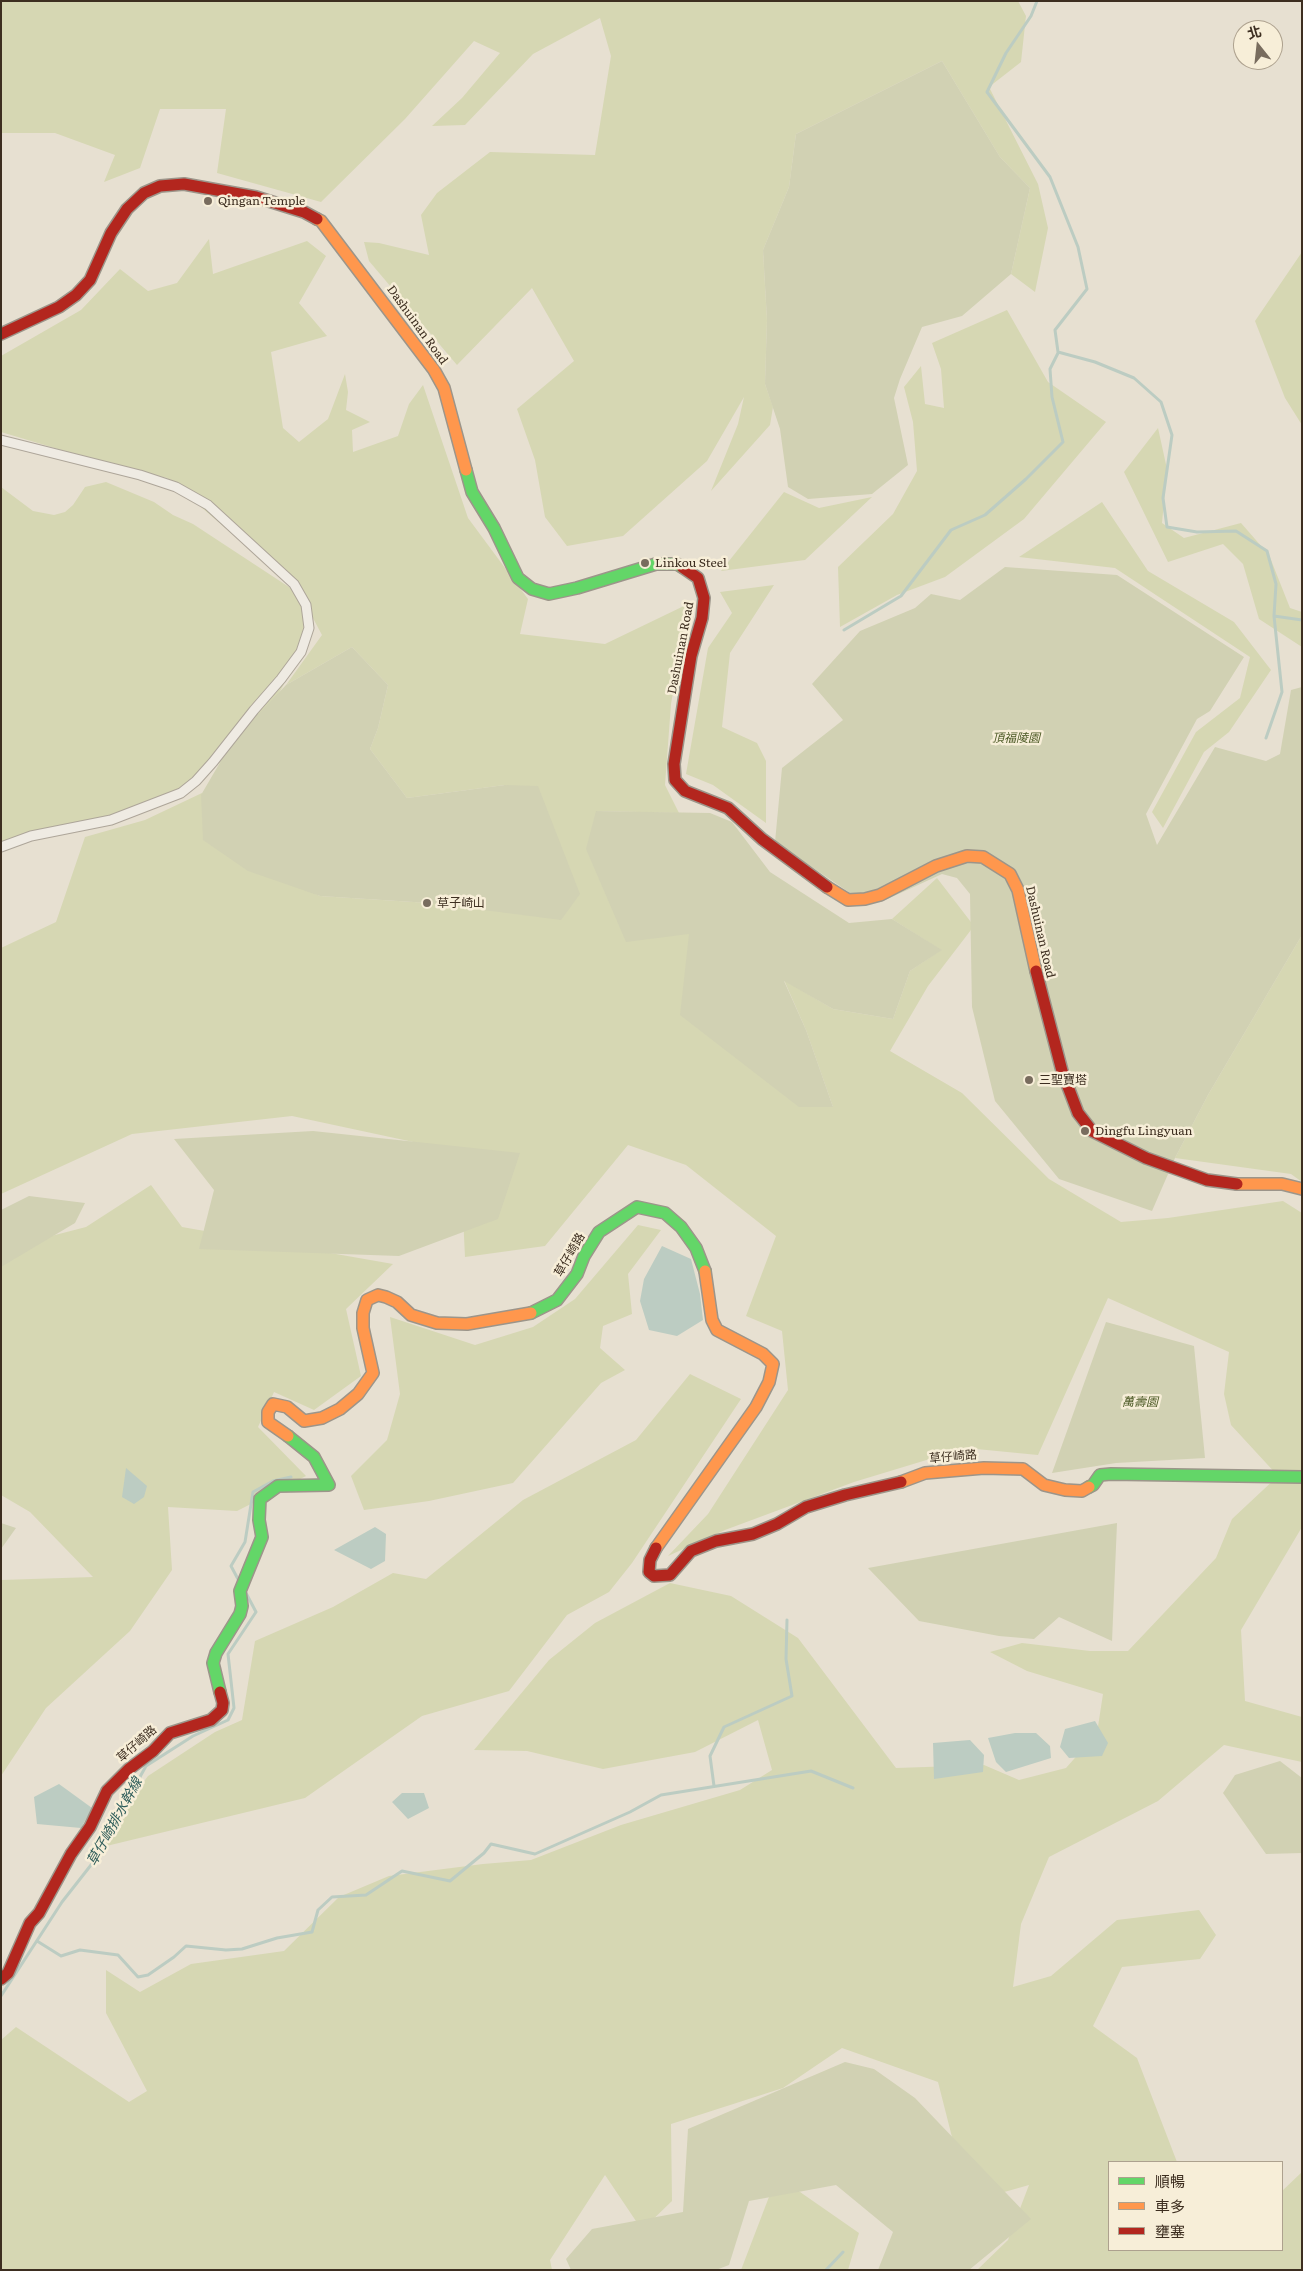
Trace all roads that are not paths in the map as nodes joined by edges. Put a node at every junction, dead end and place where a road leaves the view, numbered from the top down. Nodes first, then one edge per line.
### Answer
1 (1, 334) edge
2 (1, 440) edge
3 (1, 847) edge
4 (1302, 1189) edge
5 (1302, 1477) edge
6 (1, 1979) edge

1 - 4 street, Dashuinan Road
2 - 3 street
5 - 6 street, 草仔崎路

